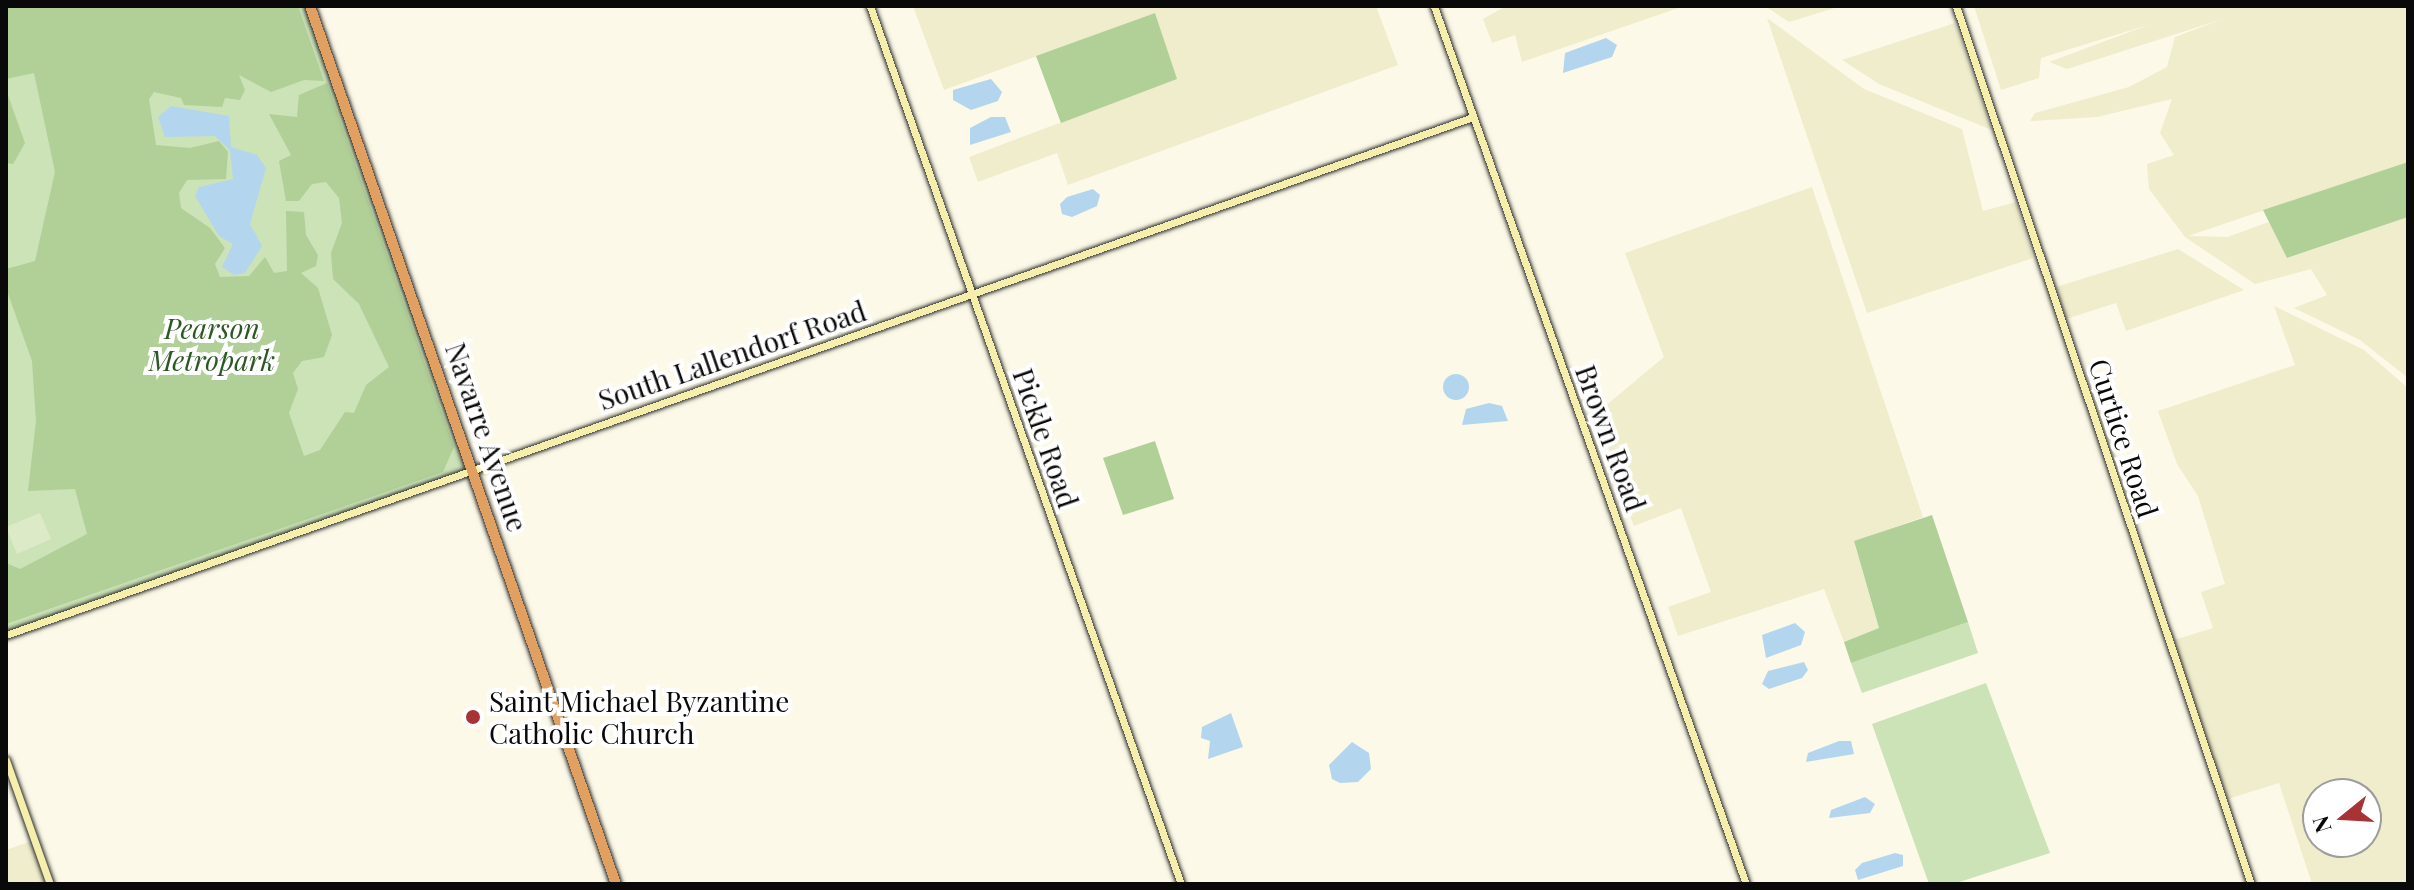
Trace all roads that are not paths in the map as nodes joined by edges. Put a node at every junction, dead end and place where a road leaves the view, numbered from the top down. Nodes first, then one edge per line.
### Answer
1 (310, 6) edge
2 (870, 6) edge
3 (1434, 6) edge
4 (1956, 6) edge
5 (1473, 117) junction
6 (972, 293) junction
7 (475, 471) junction
8 (6, 635) edge
9 (6, 760) edge
10 (50, 884) edge
11 (616, 884) edge
12 (1181, 884) edge
13 (1746, 884) edge
14 (2251, 884) edge

1 - 7 highway, Navarre Avenue
2 - 6 street, Pickle Road
3 - 5 street, Brown Road
4 - 14 street, Curtice Road
5 - 6 street, South Lallendorf Road
5 - 13 street, Brown Road
6 - 7 street, South Lallendorf Road
6 - 12 street, Pickle Road
7 - 8 street, South Lallendorf Road
7 - 11 highway, Navarre Avenue
9 - 10 street

